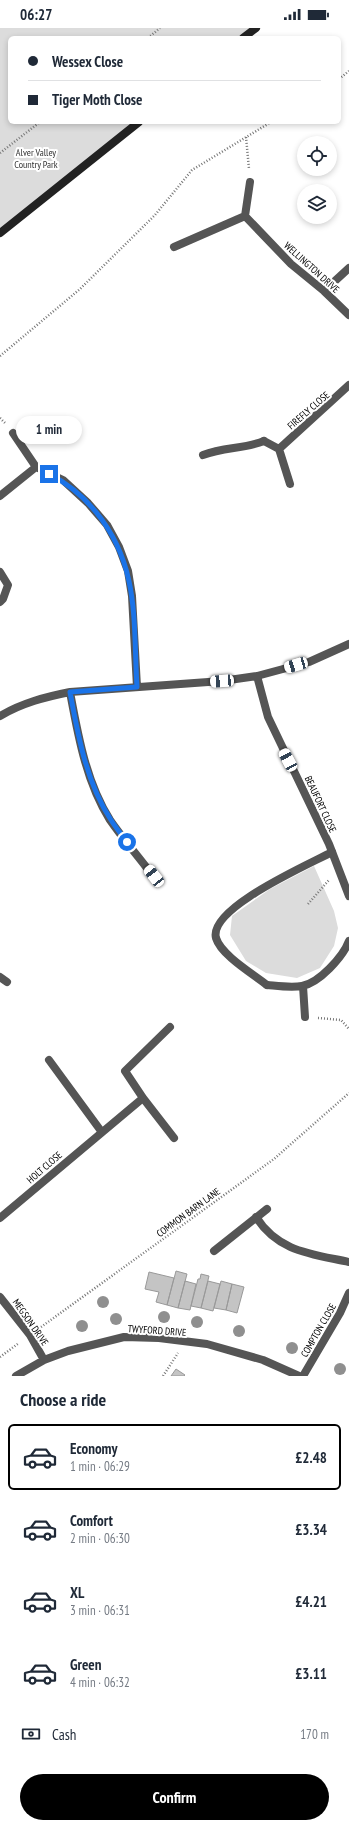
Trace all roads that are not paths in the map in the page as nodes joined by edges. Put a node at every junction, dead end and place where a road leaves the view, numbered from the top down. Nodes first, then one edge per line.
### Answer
1 (256, 28) edge
2 (246, 36) edge
3 (136, 124) edge
4 (250, 182) road end
5 (245, 216) junction
6 (0, 233) edge
7 (174, 247) dead end
8 (349, 268) edge
9 (324, 291) junction
10 (349, 315) edge
11 (349, 385) edge
12 (13, 433) dead end
13 (278, 449) junction
14 (203, 455) dead end
15 (36, 467) junction
16 (290, 484) dead end
17 (0, 496) edge
18 (0, 572) edge
19 (0, 602) edge
20 (349, 644) edge
21 (258, 676) junction
22 (137, 687) junction
23 (70, 692) junction
24 (0, 716) edge
25 (332, 852) junction
26 (154, 876) dead end
27 (349, 896) edge
28 (349, 941) edge
29 (303, 986) junction
30 (305, 1017) road end
31 (170, 1027) dead end
32 (49, 1060) dead end
33 (143, 1098) junction
34 (101, 1131) junction
35 (174, 1138) dead end
36 (267, 1210) dead end
37 (0, 1218) edge
38 (256, 1218) junction
39 (214, 1251) dead end
40 (349, 1262) edge
41 (349, 1293) edge
42 (0, 1297) edge
43 (44, 1360) junction
44 (16, 1376) edge
45 (299, 1376) edge
46 (303, 1376) edge

1 - 2 street
3 - 6 street
4 - 5 street
5 - 7 street
5 - 9 street, WELLINGTON DRIVE
8 - 9 street
9 - 10 street, WELLINGTON DRIVE
11 - 13 street, FIREFLY CLOSE
12 - 15 street
13 - 14 street
13 - 16 street
15 - 17 street
15 - 22 street
18 - 19 street
20 - 21 street
21 - 22 street
21 - 25 street, BEAUFORT CLOSE
22 - 23 street
23 - 24 street
23 - 26 street
25 - 27 street, BEAUFORT CLOSE
25 - 29 street
28 - 29 street
29 - 30 street
31 - 33 street
32 - 34 street
33 - 34 street, HOLT CLOSE
33 - 35 street
34 - 37 street, HOLT CLOSE
36 - 38 street
38 - 39 street
38 - 40 street
41 - 46 street, COMPTON CLOSE
42 - 43 street, MEGSON DRIVE
43 - 44 street, TWYFORD DRIVE
43 - 45 street, TWYFORD DRIVE

